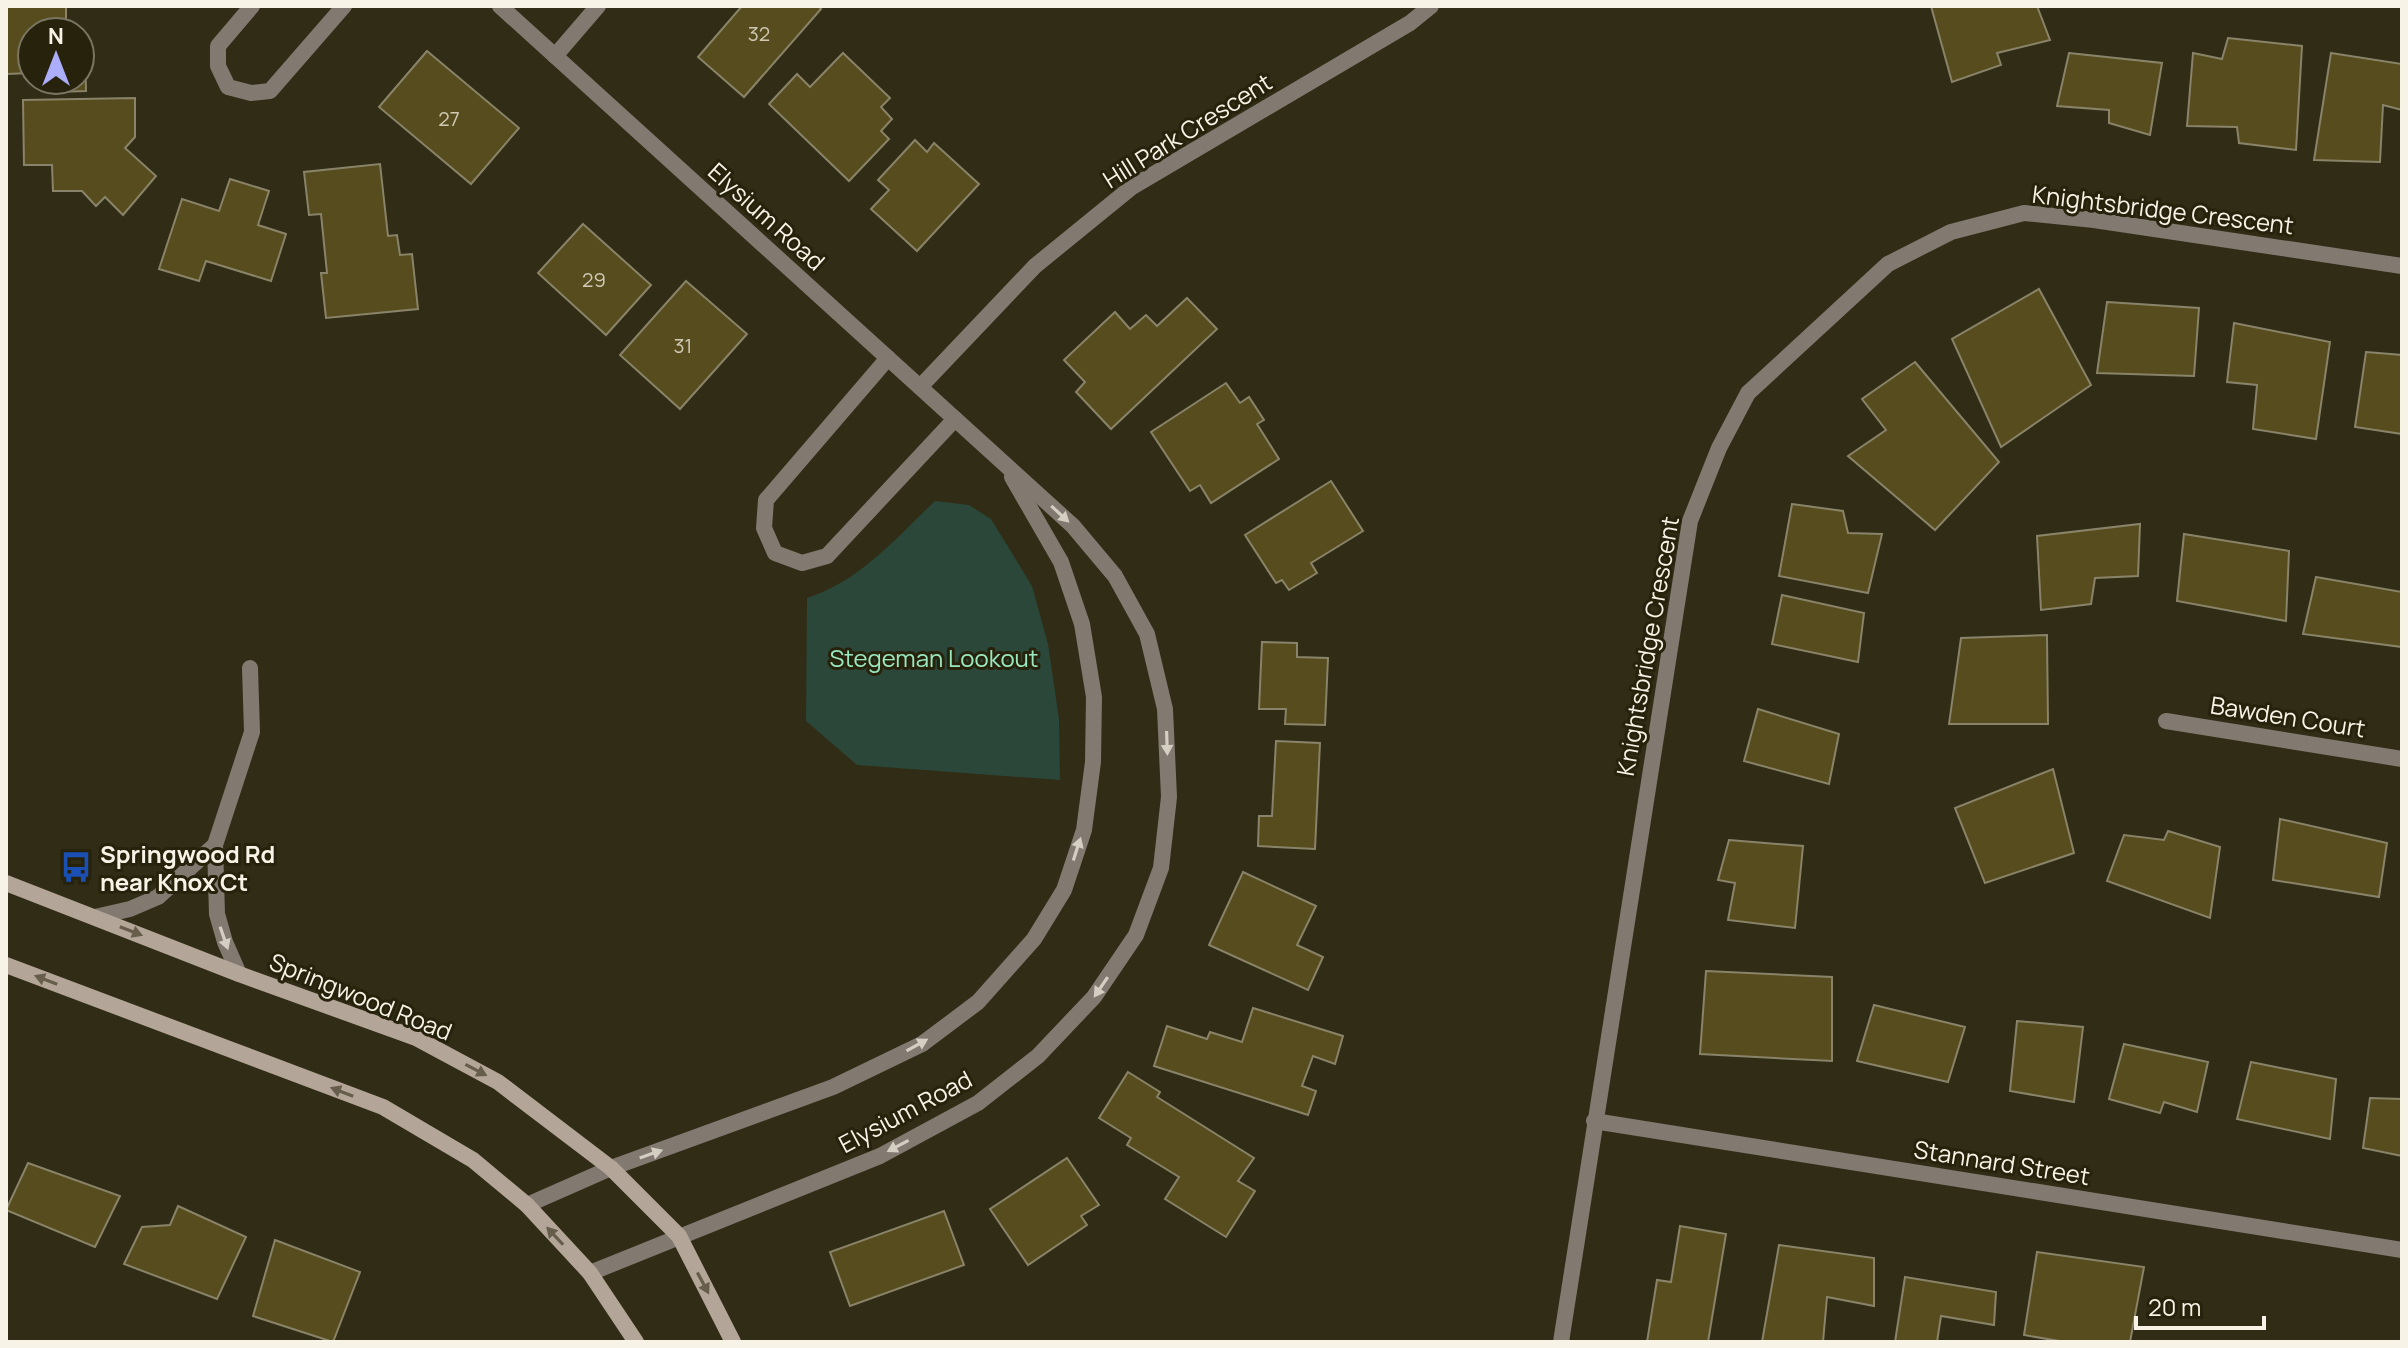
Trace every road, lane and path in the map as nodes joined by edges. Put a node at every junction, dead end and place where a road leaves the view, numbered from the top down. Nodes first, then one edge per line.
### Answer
1 (252, 6) edge
2 (344, 6) edge
3 (500, 6) edge
4 (598, 6) edge
5 (1431, 6) edge
6 (555, 56) junction
7 (2402, 266) edge
8 (888, 358) junction
9 (920, 387) junction
10 (955, 419) junction
11 (1003, 462) junction
12 (250, 668) dead end
13 (2166, 721) dead end
14 (2402, 759) edge
15 (215, 845) junction
16 (6, 883) edge
17 (95, 917) junction
18 (6, 965) edge
19 (239, 974) junction
20 (1594, 1121) junction
21 (611, 1168) junction
22 (527, 1205) junction
23 (679, 1236) junction
24 (2402, 1250) edge
25 (590, 1273) junction
26 (636, 1342) edge
27 (733, 1342) edge
28 (1561, 1342) edge

1 - 2 street
3 - 6 street, Elysium Road
4 - 6 street
5 - 9 street, Hill Park Crescent
6 - 8 street, Elysium Road
7 - 20 street, Knightsbridge Crescent
8 - 9 street, Elysium Road
8 - 10 street
9 - 10 street, Elysium Road
10 - 11 street, Elysium Road
21 -> 11 street, Elysium Road
11 -> 23 street, Elysium Road
12 - 15 street
13 - 14 street, Bawden Court
15 - 17 street
15 -> 19 street
16 - 17 main road, Springwood Road
17 -> 19 main road, Springwood Road
22 -> 18 main road
19 -> 21 main road, Springwood Road
20 - 24 street, Stannard Street
20 - 28 street, Knightsbridge Crescent
21 - 22 street, Elysium Road
21 - 23 main road, Springwood Road
25 -> 22 main road
23 - 25 street, Elysium Road
23 -> 27 main road, Springwood Road
25 - 26 main road

